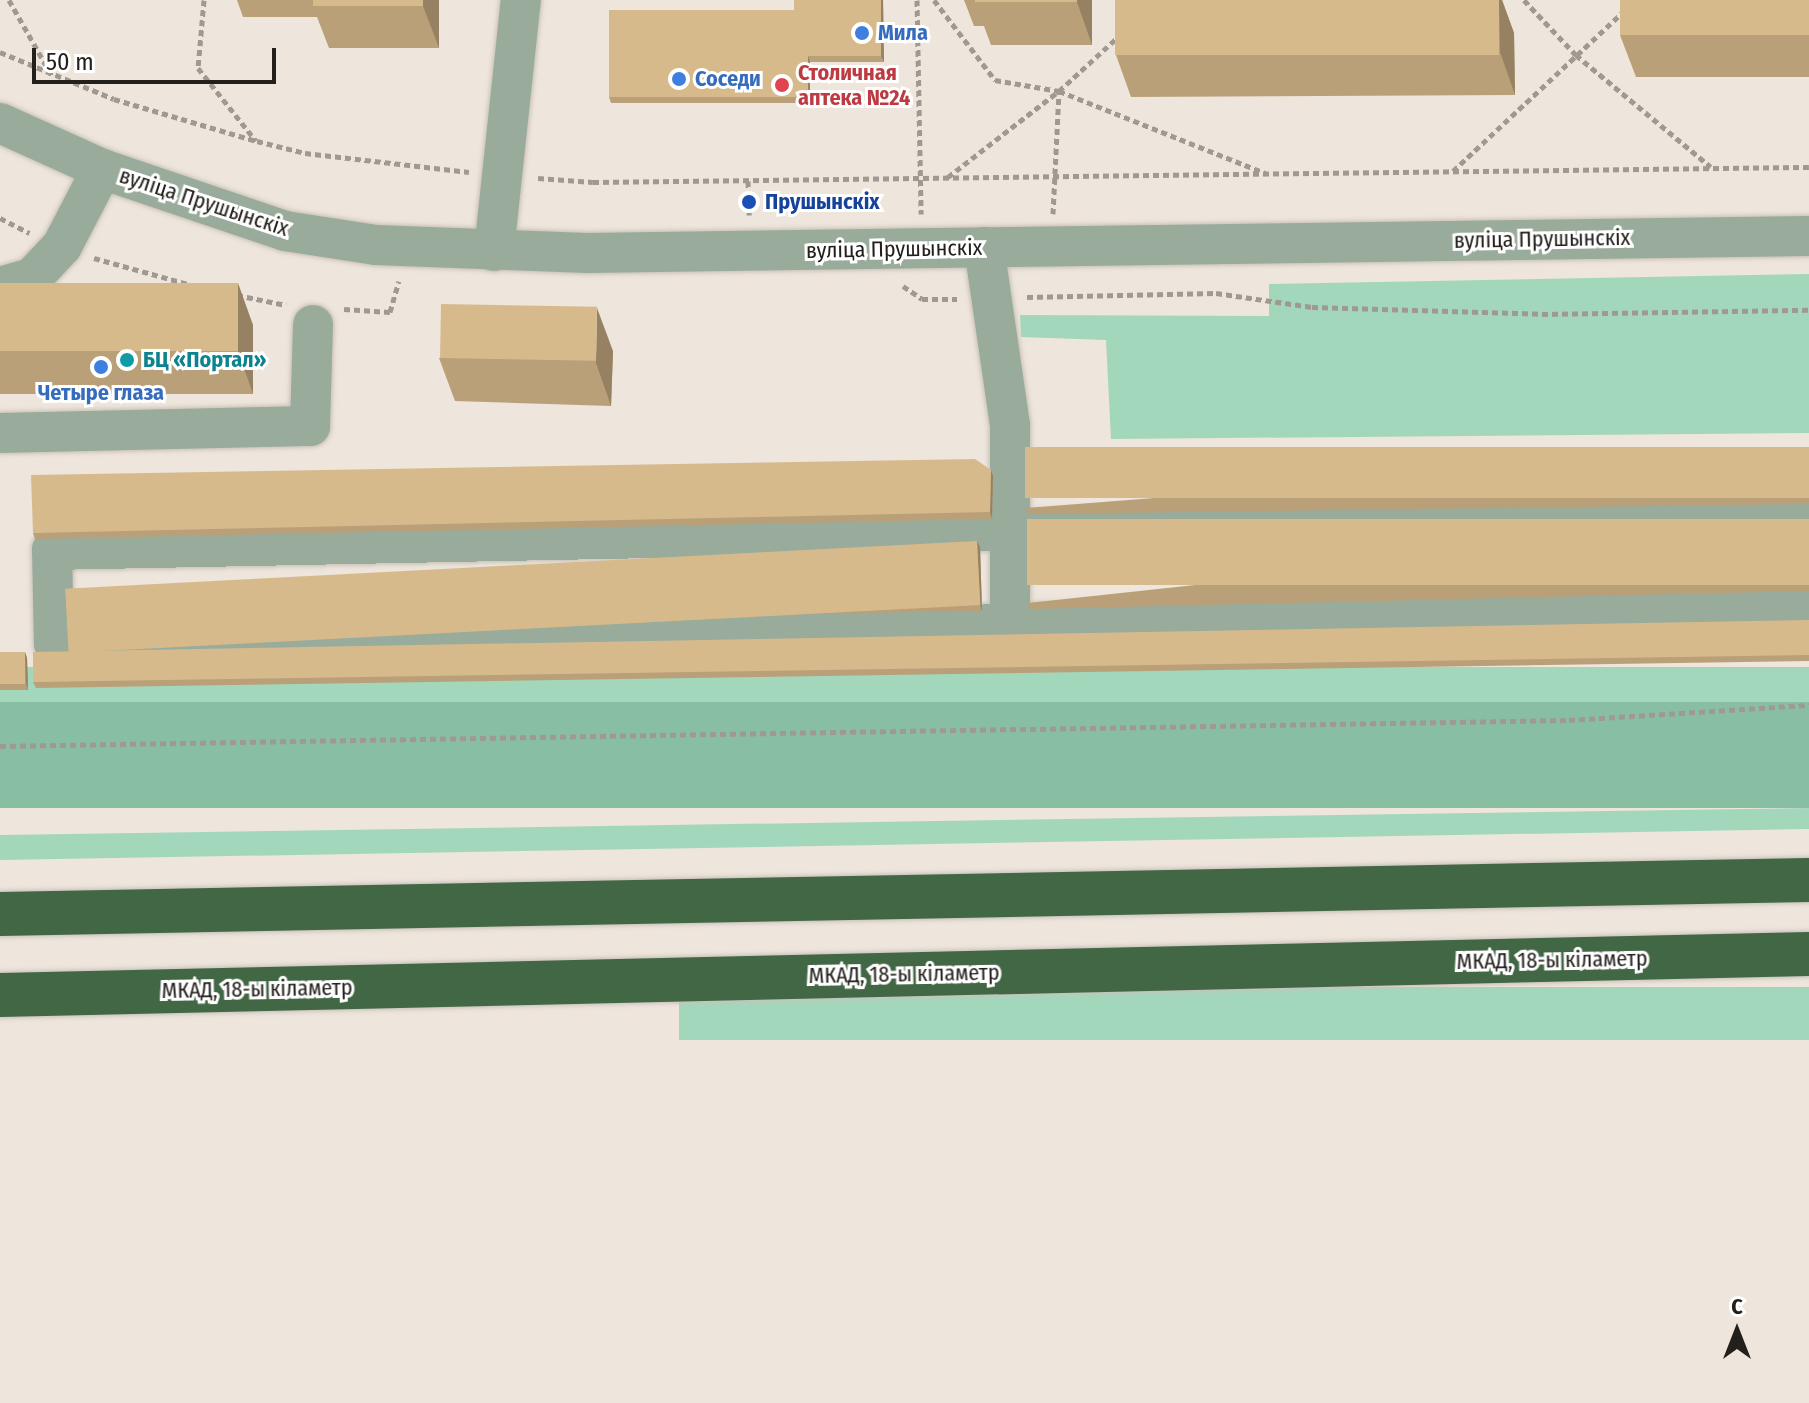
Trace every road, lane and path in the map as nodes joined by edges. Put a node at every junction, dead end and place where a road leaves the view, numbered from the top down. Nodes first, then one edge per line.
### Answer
1 (9, 0) edge
2 (204, 0) edge
3 (521, 0) edge
4 (917, 0) edge
5 (934, 0) edge
6 (1524, 0) edge
7 (1636, 0) edge
8 (1125, 30) edge
9 (0, 52) edge
10 (1576, 55) junction
11 (53, 76) junction
12 (1059, 91) junction
13 (0, 123) edge
14 (257, 141) junction
15 (1809, 167) edge
16 (1712, 168) junction
17 (102, 169) junction
18 (1453, 171) junction
19 (1269, 174) junction
20 (501, 175) junction
21 (1052, 176) junction
22 (921, 178) junction
23 (947, 178) junction
24 (748, 181) junction
25 (749, 202) dead end
26 (0, 218) edge
27 (1809, 236) edge
28 (62, 246) junction
29 (984, 247) junction
30 (494, 251) junction
31 (0, 287) edge
32 (201, 287) edge
33 (229, 293) edge
34 (990, 298) junction
35 (922, 299) dead end
36 (1809, 310) edge
37 (390, 312) dead end
38 (315, 313) junction
39 (0, 433) edge
40 (1809, 515) edge
41 (1010, 531) junction
42 (1809, 608) edge
43 (1010, 624) junction
44 (1809, 705) edge
45 (0, 746) edge
46 (1809, 880) edge
47 (0, 914) edge
48 (1809, 954) edge
49 (0, 995) edge

1 - 11 path
2 - 14 path
3 - 20 street
4 - 22 path
5 - 12 path
6 - 10 path
7 - 10 path
8 - 12 path
9 - 11 path
10 - 16 path
10 - 18 path
11 - 14 path
12 - 19 path
12 - 21 path
12 - 23 path
13 - 17 street, вуліца Прушынскіх
14 - 20 path
15 - 16 path
16 - 18 path
17 - 28 street
17 - 30 street, вуліца Прушынскіх
18 - 19 path
19 - 21 path
20 - 24 path
20 - 30 street
21 - 23 path
22 - 23 path
22 - 24 path
24 - 25 path
26 - 28 path
27 - 29 street, вуліца Прушынскіх
28 - 31 street
28 - 32 path
29 - 30 street, вуліца Прушынскіх
29 - 34 street
33 - 38 path
34 - 35 path
34 - 36 path
34 - 41 street
37 - 38 path
38 - 39 street
40 - 41 street
41 - 43 street
41 - 43 street
42 - 43 street
44 - 45 path
46 - 47 highway
48 - 49 highway, МКАД, 18-ы кіламетр

